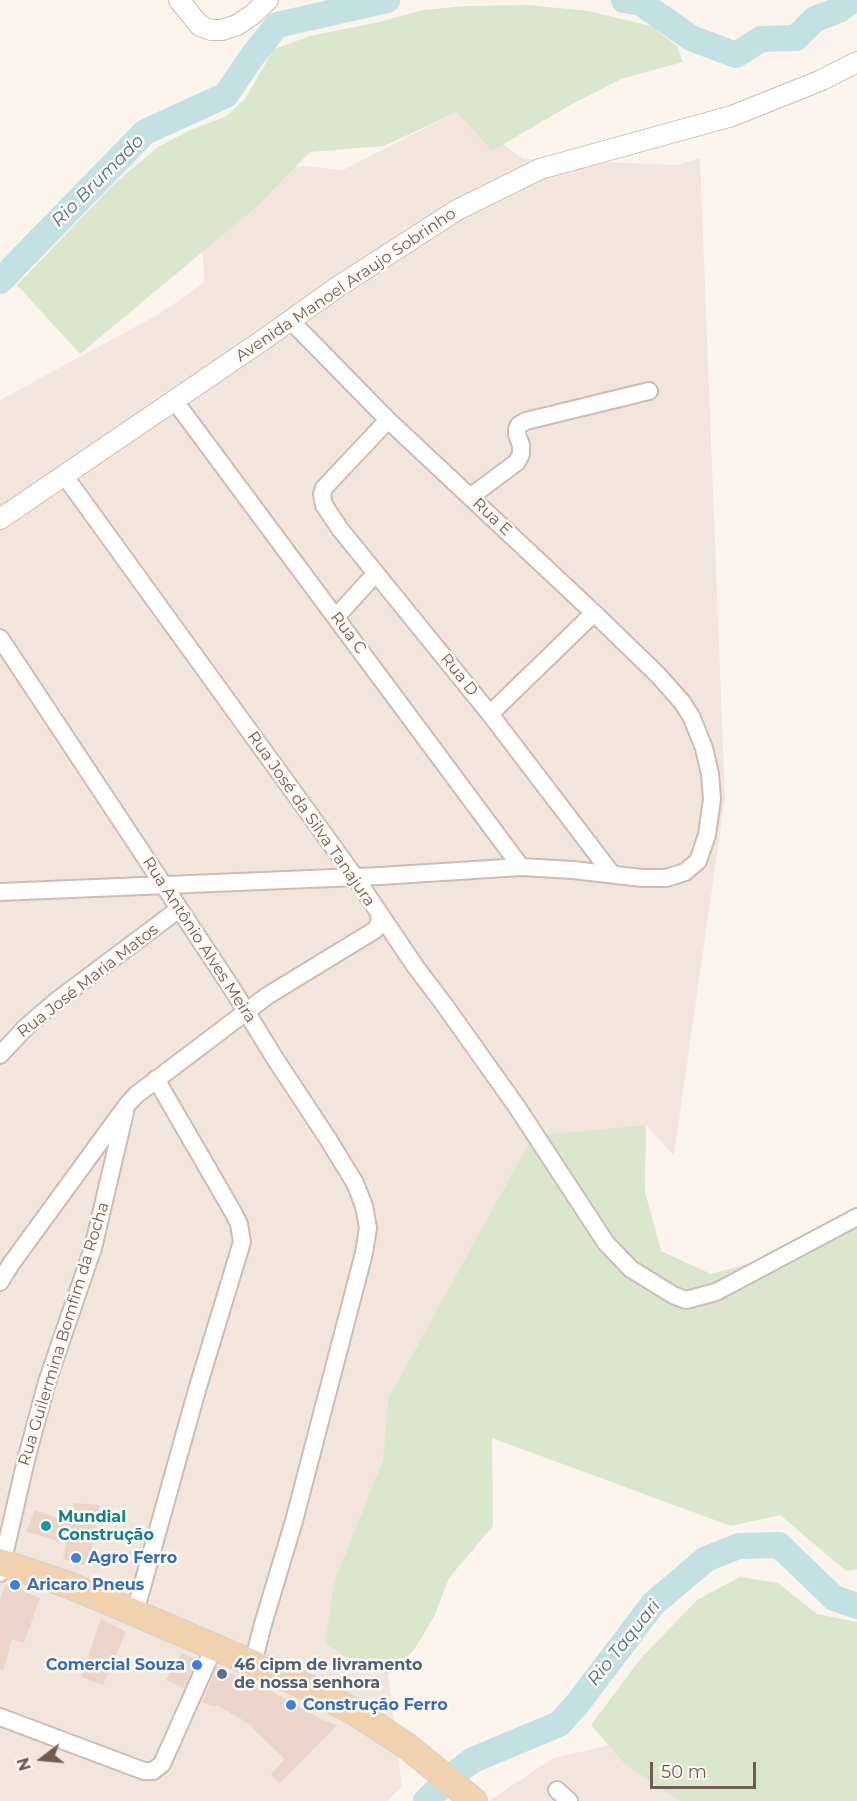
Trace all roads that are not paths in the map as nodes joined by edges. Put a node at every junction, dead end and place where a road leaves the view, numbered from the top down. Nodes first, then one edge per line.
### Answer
1 (179, 0) edge
2 (268, 0) edge
3 (857, 62) edge
4 (290, 320) junction
5 (649, 391) dead end
6 (174, 400) junction
7 (388, 420) junction
8 (64, 475) junction
9 (470, 497) junction
10 (0, 519) edge
11 (376, 573) junction
12 (594, 613) junction
13 (336, 617) junction
14 (0, 638) edge
15 (490, 714) junction
16 (521, 867) junction
17 (612, 874) junction
18 (355, 877) junction
19 (162, 884) junction
20 (0, 892) edge
21 (179, 909) junction
22 (379, 915) junction
23 (246, 1011) junction
24 (0, 1055) edge
25 (156, 1079) junction
26 (127, 1105) junction
27 (857, 1217) edge
28 (0, 1282) edge
29 (1, 1566) edge
30 (135, 1612) junction
31 (214, 1647) junction
32 (253, 1663) junction
33 (0, 1717) edge
34 (473, 1801) edge

1 - 2 street
3 - 4 street, Avenida Manoel Araujo Sobrinho
4 - 6 street, Avenida Manoel Araujo Sobrinho
4 - 7 street, Rua E
5 - 9 street
6 - 8 street, Avenida Manoel Araujo Sobrinho
6 - 13 street, Rua C
7 - 9 street, Rua E
7 - 11 street, Rua D
8 - 10 street, Avenida Manoel Araujo Sobrinho
8 - 18 street, Rua José da Silva Tanajura
9 - 12 street, Rua E
11 - 13 street
11 - 15 street, Rua D
12 - 15 street
12 - 17 street, Rua E
13 - 16 street, Rua C
14 - 19 street, Rua Antônio Alves Meira
15 - 17 street, Rua D
16 - 17 street, Rua E
16 - 18 street, Rua E
18 - 19 street, Rua E
18 - 22 street, Rua José da Silva Tanajura
19 - 20 street, Rua E
19 - 21 street, Rua Antônio Alves Meira
21 - 23 street, Rua Antônio Alves Meira
21 - 24 street, Rua José Maria Matos
22 - 23 street
22 - 27 street, Rua José da Silva Tanajura
23 - 25 street
23 - 32 street, Rua Antônio Alves Meira
25 - 26 street
25 - 30 street
26 - 28 street
26 - 29 street, Rua Guilermina Bomfim da Rocha
29 - 30 main road
30 - 31 main road
31 - 32 main road
31 - 33 street
32 - 34 main road

